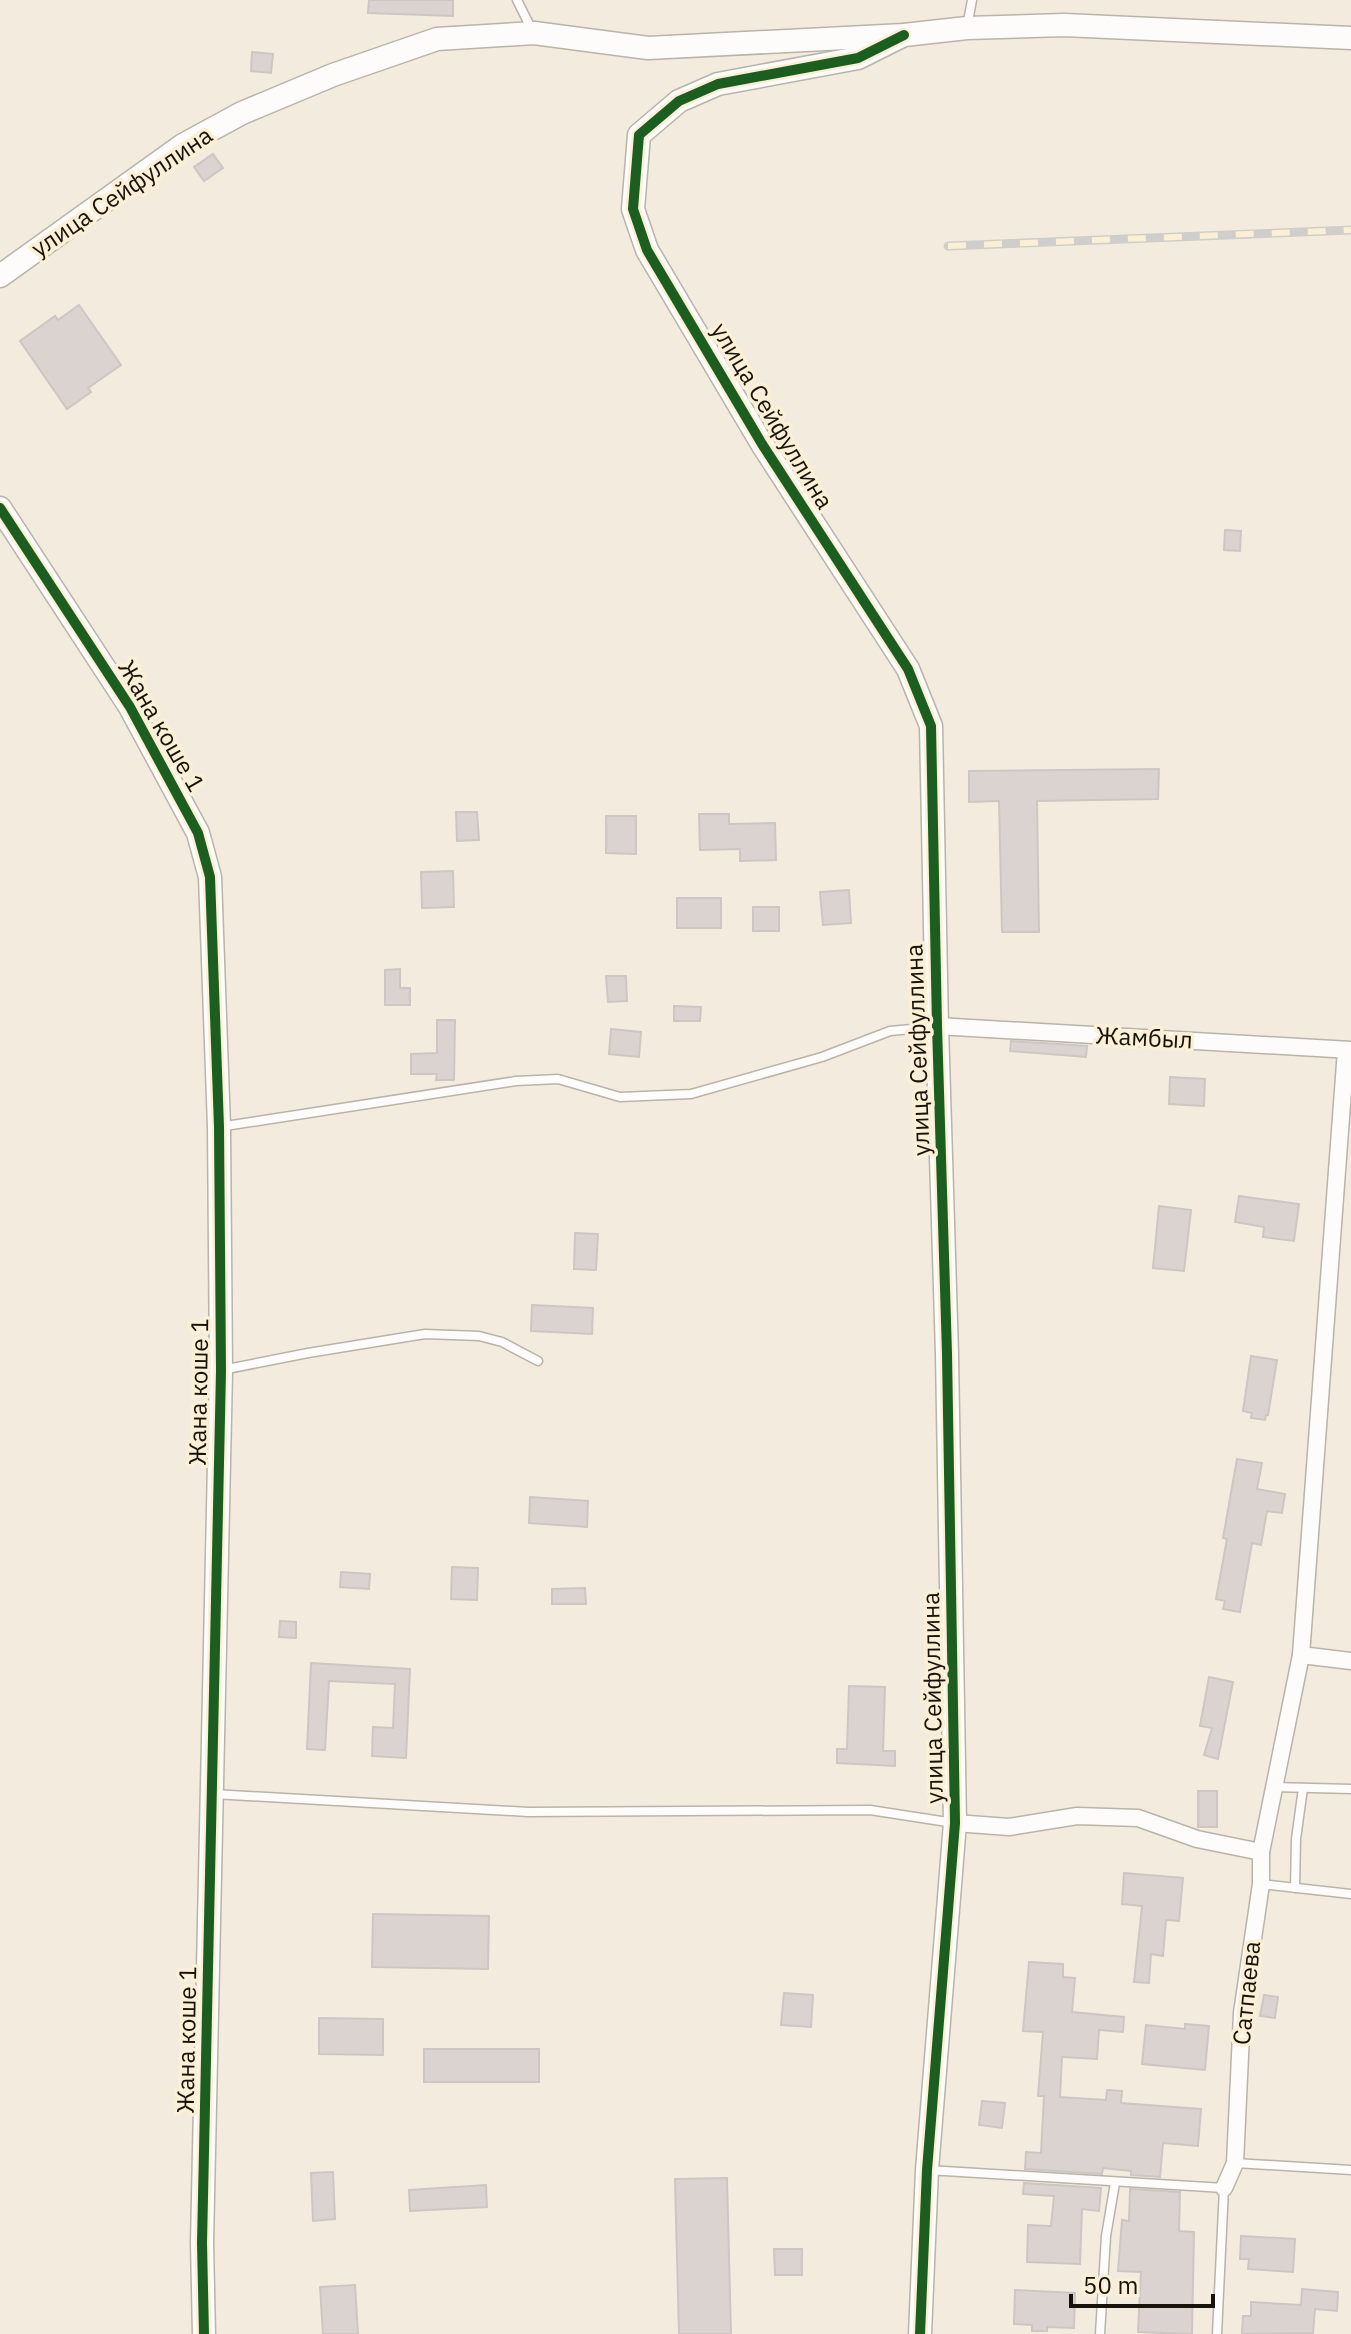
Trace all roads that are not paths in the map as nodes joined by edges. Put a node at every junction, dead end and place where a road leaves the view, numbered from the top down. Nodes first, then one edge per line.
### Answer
1 (517, 0) edge
2 (972, 0) edge
3 (967, 28) junction
4 (534, 33) junction
5 (904, 35) junction
6 (1351, 38) edge
7 (0, 276) edge
8 (0, 508) edge
9 (937, 1026) junction
10 (1348, 1050) edge
11 (219, 1127) junction
12 (538, 1361) dead end
13 (221, 1371) junction
14 (1301, 1655) junction
15 (1351, 1661) edge
16 (1273, 1787) junction
17 (1303, 1788) junction
18 (1351, 1789) edge
19 (212, 1794) junction
20 (955, 1823) junction
21 (1261, 1852) junction
22 (1261, 1884) junction
23 (1295, 1888) junction
24 (1351, 1894) edge
25 (1235, 2163) junction
26 (927, 2170) junction
27 (1351, 2170) edge
28 (1115, 2183) junction
29 (1224, 2188) junction
30 (204, 2334) edge
31 (920, 2334) edge
32 (1100, 2334) edge
33 (1217, 2334) edge

1 - 4 lane
2 - 3 lane
3 - 5 street, улица Сейфуллина
3 - 6 street, улица Сейфуллина
4 - 5 street, улица Сейфуллина
4 - 7 street, улица Сейфуллина
5 - 9 street, улица Сейфуллина
8 - 11 street, Жана коше 1
9 - 10 street, Жамбыл
9 - 11 lane
9 - 20 street, улица Сейфуллина
10 - 14 street, Сатпаева
11 - 13 street, Жана коше 1
12 - 13 lane
13 - 19 street, Жана коше 1
14 - 15 street
14 - 16 street, Сатпаева
16 - 17 lane
16 - 21 street, Сатпаева
17 - 18 lane
17 - 23 lane
19 - 20 lane
19 - 30 street, Жана коше 1
20 - 21 street
20 - 26 street, улица Сейфуллина
21 - 22 street, Сатпаева
22 - 23 lane
22 - 25 street, Сатпаева
23 - 24 lane
25 - 27 lane
25 - 29 street, Сатпаева
26 - 28 lane
26 - 31 street, улица Сейфуллина
28 - 29 lane
28 - 32 lane
29 - 33 lane, Сатпаева

